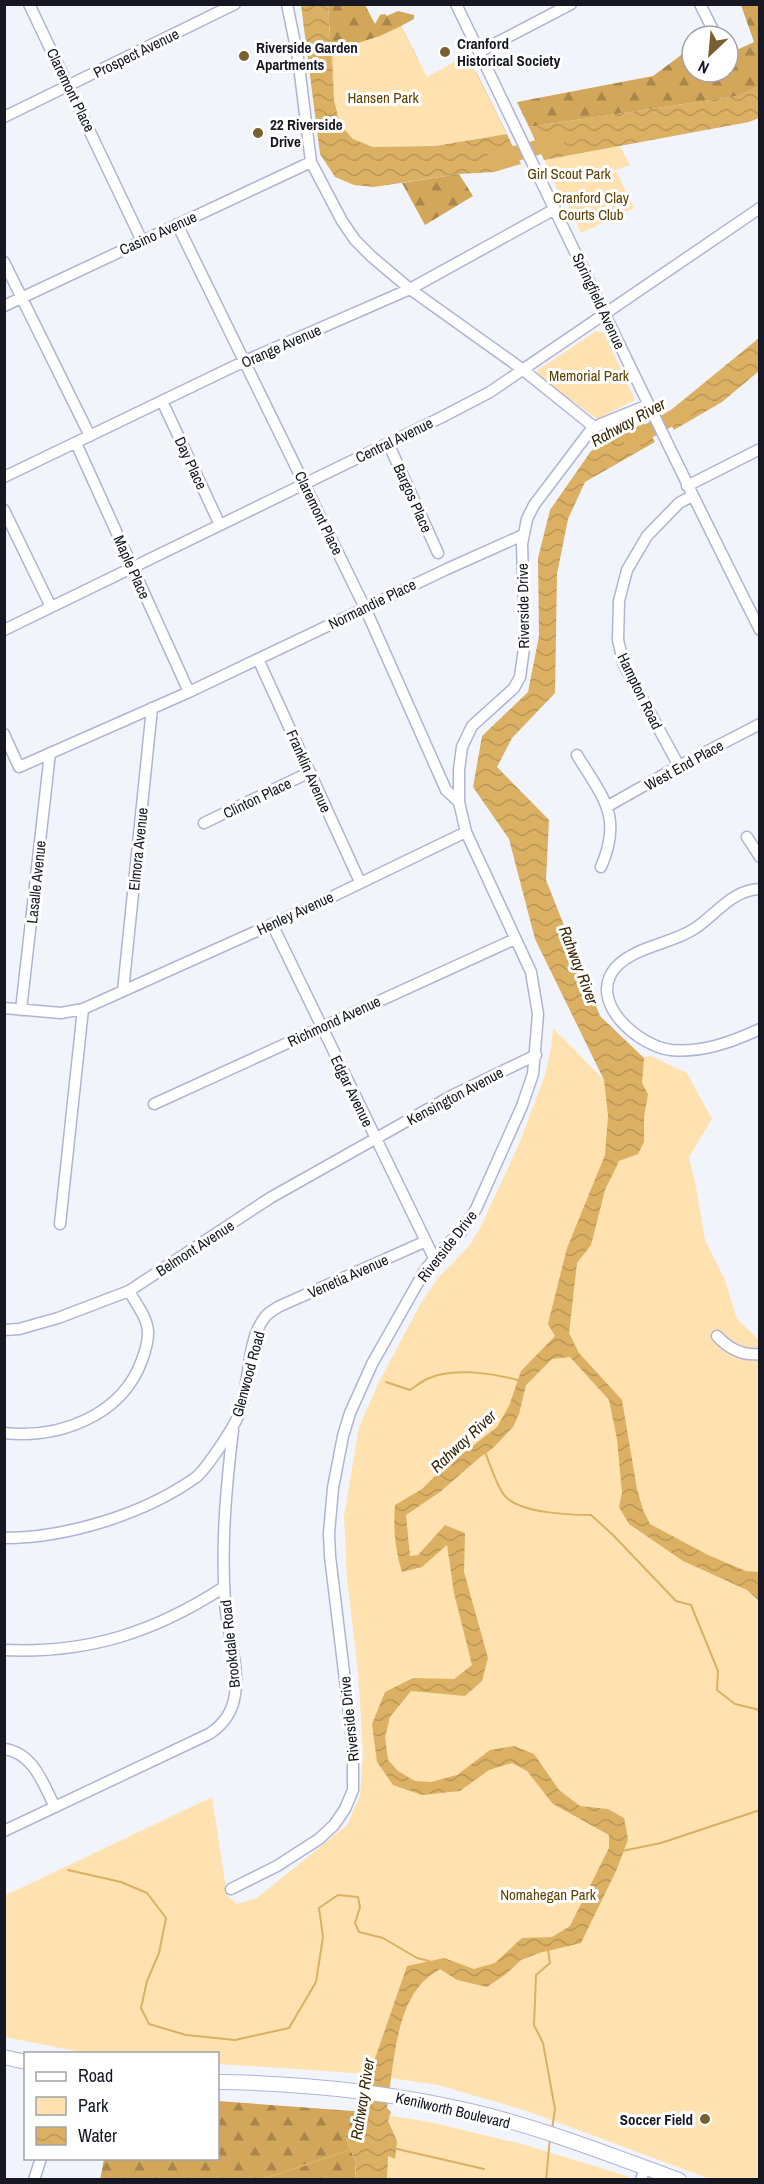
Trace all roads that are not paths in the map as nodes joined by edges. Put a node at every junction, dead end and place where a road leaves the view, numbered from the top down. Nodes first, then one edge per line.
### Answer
1 (29, 4) edge
2 (235, 4) edge
3 (287, 4) edge
4 (456, 4) edge
5 (571, 4) edge
6 (700, 4) edge
7 (710, 24) edge
8 (479, 52) junction
9 (69, 85) junction
10 (4, 117) edge
11 (311, 162) junction
12 (759, 208) edge
13 (555, 209) junction
14 (177, 224) junction
15 (142, 240) junction
16 (4, 262) edge
17 (410, 289) junction
18 (22, 297) junction
19 (4, 306) edge
20 (605, 314) junction
21 (245, 361) junction
22 (522, 369) junction
23 (162, 401) junction
24 (648, 405) junction
25 (594, 427) junction
26 (90, 436) junction
27 (76, 443) junction
28 (388, 443) junction
29 (759, 449) edge
30 (4, 477) edge
31 (304, 484) junction
32 (690, 491) junction
33 (4, 510) edge
34 (220, 525) junction
35 (523, 535) junction
36 (438, 553) dead end
37 (132, 567) junction
38 (51, 607) junction
39 (364, 608) junction
40 (4, 630) edge
41 (759, 630) edge
42 (258, 659) junction
43 (189, 692) junction
44 (152, 708) junction
45 (759, 724) edge
46 (4, 734) edge
47 (50, 753) junction
48 (577, 755) dead end
49 (679, 766) junction
50 (310, 772) junction
51 (459, 802) junction
52 (608, 806) junction
53 (204, 823) dead end
54 (466, 832) junction
55 (747, 837) dead end
56 (759, 857) edge
57 (601, 867) dead end
58 (360, 882) junction
59 (759, 889) edge
60 (272, 924) junction
61 (515, 939) junction
62 (123, 991) junction
63 (4, 1008) edge
64 (83, 1008) junction
65 (21, 1010) junction
66 (321, 1027) junction
67 (759, 1029) edge
68 (536, 1055) junction
69 (154, 1104) dead end
70 (375, 1139) junction
71 (60, 1224) dead end
72 (424, 1242) junction
73 (434, 1258) junction
74 (129, 1291) junction
75 (271, 1311) joint
76 (4, 1330) edge
77 (717, 1336) dead end
78 (759, 1354) edge
79 (233, 1426) junction
80 (4, 1433) edge
81 (4, 1538) edge
82 (224, 1587) junction
83 (4, 1650) edge
84 (4, 1749) edge
85 (55, 1807) junction
86 (4, 1831) edge
87 (231, 1889) dead end
88 (4, 2056) edge
89 (24, 2061) edge
90 (219, 2082) edge
91 (40, 2160) edge
92 (643, 2174) edge
93 (34, 2180) edge
94 (679, 2180) edge

1 - 9 street, Claremont Place
2 - 9 street, Prospect Avenue
3 - 11 street
4 - 8 street, Springfield Avenue
5 - 8 street
6 - 7 street
8 - 13 street, Springfield Avenue
9 - 10 street, Prospect Avenue
9 - 15 street, Claremont Place
11 - 14 street, Casino Avenue
11 - 17 street
12 - 20 street, Central Avenue
13 - 17 street, Orange Avenue
13 - 20 street, Springfield Avenue
14 - 15 street, Casino Avenue
14 - 21 street, Claremont Place
15 - 18 street, Casino Avenue
16 - 18 street
17 - 21 street, Orange Avenue
17 - 22 street
18 - 19 street, Casino Avenue
18 - 26 street
20 - 22 street, Central Avenue
20 - 24 street, Springfield Avenue
21 - 23 street, Orange Avenue
21 - 31 street, Claremont Place
22 - 25 street
22 - 28 street, Central Avenue
23 - 26 street, Orange Avenue
23 - 34 street, Day Place
24 - 25 street
24 - 32 street, Springfield Avenue
25 - 35 street
26 - 27 street, Orange Avenue
27 - 30 street, Orange Avenue
27 - 37 street, Maple Place
28 - 31 street, Central Avenue
28 - 36 street, Bargos Place
29 - 32 street, Hampton Road
31 - 34 street, Central Avenue
31 - 39 street, Claremont Place
32 - 41 street, Springfield Avenue
32 - 49 street, Hampton Road
33 - 38 street
34 - 37 street, Central Avenue
35 - 39 street, Normandie Place
35 - 51 street, Riverside Drive
37 - 38 street, Central Avenue
37 - 43 street, Maple Place
38 - 40 street, Central Avenue
39 - 42 street, Normandie Place
39 - 51 street, Claremont Place
42 - 43 street, Normandie Place
42 - 50 street, Franklin Avenue
43 - 44 street, Normandie Place
44 - 47 street, Normandie Place
44 - 62 street, Elmora Avenue
45 - 49 street, West End Place
46 - 47 street, Normandie Place
47 - 65 street, Lasalle Avenue
48 - 52 street
49 - 52 street, West End Place
50 - 53 street, Clinton Place
50 - 58 street, Franklin Avenue
51 - 54 street, Riverside Drive
52 - 57 street
54 - 58 street, Henley Avenue
54 - 61 street, Riverside Drive
55 - 56 street
58 - 60 street, Henley Avenue
59 - 67 street
60 - 62 street, Henley Avenue
60 - 66 street, Edgar Avenue
61 - 66 street, Richmond Avenue
61 - 68 street, Riverside Drive
62 - 64 street, Henley Avenue
63 - 65 street, Henley Avenue
64 - 65 street, Henley Avenue
64 - 71 street
66 - 69 street, Richmond Avenue
66 - 70 street, Edgar Avenue
68 - 70 street, Kensington Avenue
68 - 73 street, Riverside Drive
70 - 72 street, Edgar Avenue
70 - 74 street, Belmont Avenue
72 - 73 street, Edgar Avenue
72 - 75 street, Venetia Avenue
73 - 87 street, Riverside Drive
74 - 76 street, Belmont Avenue
74 - 80 street
75 - 79 street, Glenwood Road
77 - 78 street
79 - 81 street, Glenwood Road
79 - 82 street, Brookdale Road
82 - 83 street
82 - 85 street, Brookdale Road
84 - 85 street
85 - 86 street, Brookdale Road
88 - 89 main road
90 - 92 main road, Kenilworth Boulevard
91 - 93 street
92 - 94 main road, Kenilworth Boulevard

